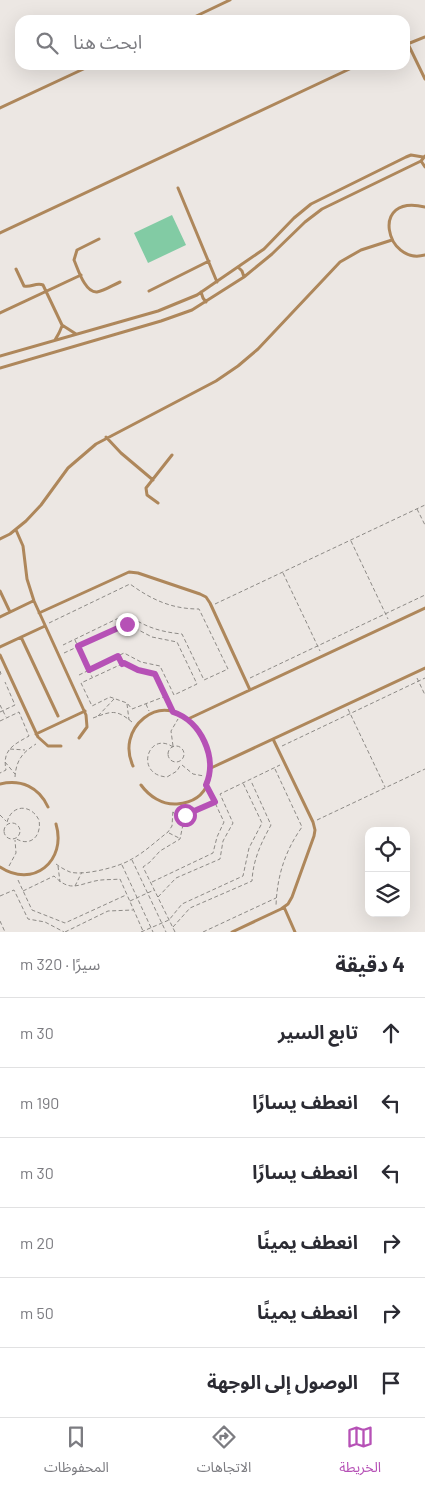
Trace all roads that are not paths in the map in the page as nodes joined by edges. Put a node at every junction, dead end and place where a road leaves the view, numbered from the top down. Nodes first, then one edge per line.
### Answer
1 (230, 0) edge
2 (198, 15) edge
3 (425, 37) edge
4 (410, 43) edge
5 (410, 50) edge
6 (81, 70) edge
7 (347, 70) edge
8 (425, 79) edge
9 (0, 108) edge
10 (424, 156) edge
11 (421, 161) junction
12 (425, 167) edge
13 (178, 188) dead end
14 (425, 208) edge
15 (0, 233) edge
16 (99, 239) dead end
17 (392, 240) junction
18 (425, 255) edge
19 (209, 261) junction
20 (238, 267) junction
21 (16, 269) dead end
22 (81, 275) junction
23 (244, 277) junction
24 (120, 282) dead end
25 (217, 282) junction
26 (149, 291) dead end
27 (46, 292) junction
28 (201, 292) junction
29 (206, 302) junction
30 (0, 314) edge
31 (62, 325) junction
32 (76, 334) junction
33 (55, 340) junction
34 (0, 356) edge
35 (0, 368) edge
36 (106, 437) junction
37 (172, 455) dead end
38 (153, 480) junction
39 (158, 504) dead end
40 (16, 530) junction
41 (1, 539) edge
42 (0, 591) edge
43 (34, 601) junction
44 (425, 608) edge
45 (10, 612) junction
46 (39, 613) junction
47 (0, 617) edge
48 (45, 625) junction
49 (21, 637) junction
50 (0, 647) edge
51 (0, 655) edge
52 (425, 668) edge
53 (250, 690) junction
54 (85, 711) junction
55 (58, 716) dead end
56 (188, 719) junction
57 (36, 734) junction
58 (79, 738) dead end
59 (274, 739) junction
60 (61, 746) dead end
61 (133, 766) dead end
62 (211, 768) junction
63 (0, 784) edge
64 (141, 785) dead end
65 (48, 807) dead end
66 (56, 824) dead end
67 (0, 867) edge
68 (284, 907) junction
69 (232, 932) edge
70 (295, 932) edge

1 - 2 lane
3 - 4 lane
5 - 8 lane
6 - 9 lane
7 - 15 lane
10 - 11 lane
10 - 20 lane
11 - 12 lane
11 - 23 lane
13 - 19 lane
14 - 17 lane
16 - 22 lane
17 - 18 lane
17 - 36 lane
19 - 25 lane
19 - 26 lane
20 - 23 lane
20 - 25 lane
21 - 27 lane
22 - 24 lane
22 - 27 lane
23 - 29 lane
25 - 28 lane
27 - 30 lane
27 - 31 lane
28 - 29 lane
28 - 32 lane
29 - 35 lane
31 - 32 lane
31 - 33 lane
32 - 33 lane
33 - 34 lane
36 - 38 lane
36 - 40 lane
37 - 38 lane
38 - 39 lane
40 - 41 lane
40 - 43 lane
42 - 45 lane
43 - 45 lane
43 - 46 lane
44 - 53 lane
45 - 47 lane
46 - 48 lane
46 - 53 lane
48 - 49 lane
48 - 54 lane
49 - 50 lane
49 - 55 lane
51 - 57 lane
52 - 59 lane
53 - 56 lane
54 - 57 lane
54 - 58 lane
56 - 61 lane
56 - 62 lane
57 - 60 lane
59 - 62 lane
59 - 68 lane
62 - 64 lane
63 - 65 lane
66 - 67 lane
68 - 69 lane
68 - 70 lane

